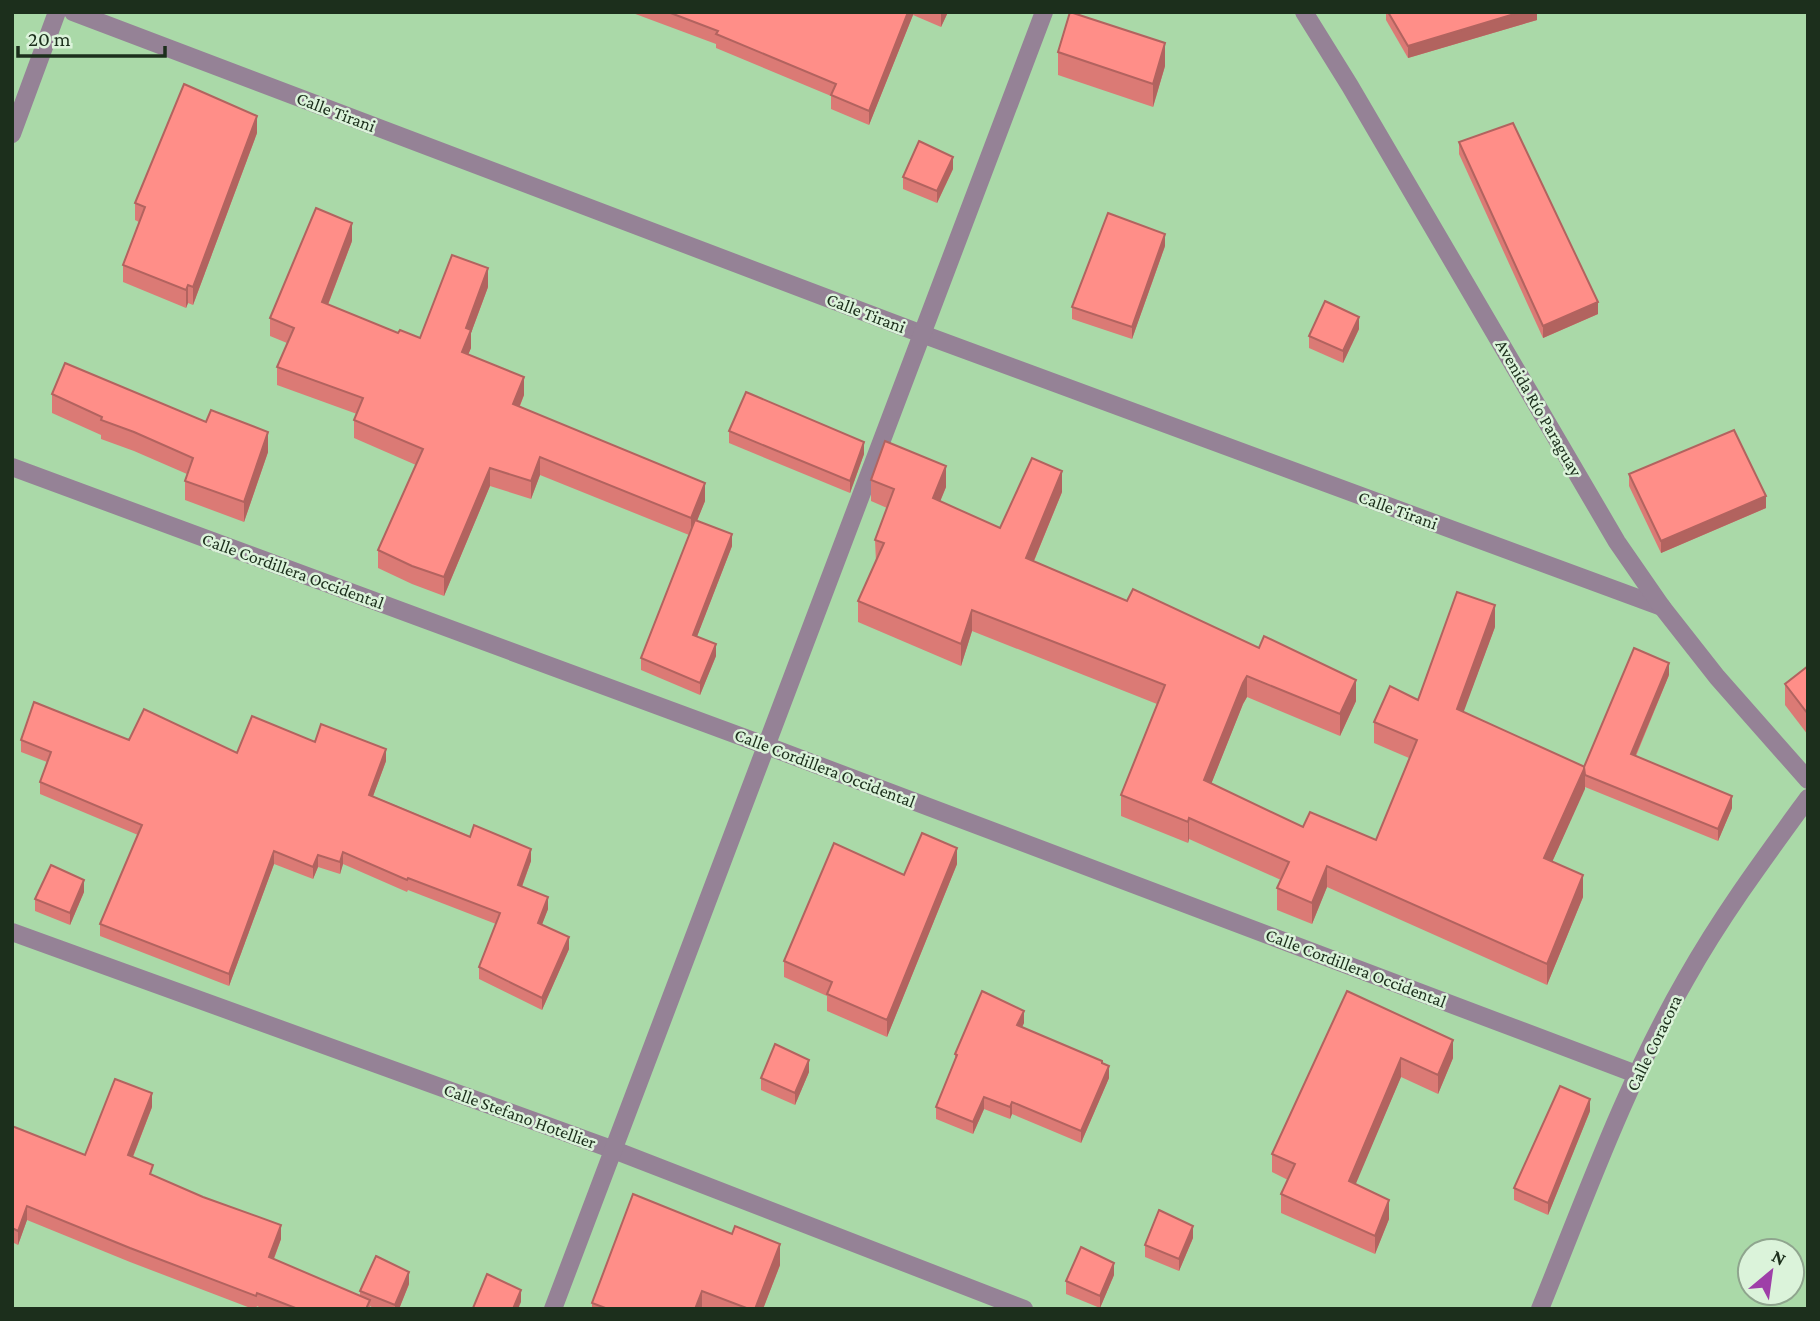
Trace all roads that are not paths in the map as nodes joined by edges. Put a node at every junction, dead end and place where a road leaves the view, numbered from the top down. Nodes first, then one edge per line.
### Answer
1 (57, 12) edge
2 (73, 12) edge
3 (1044, 12) edge
4 (1304, 12) edge
5 (12, 134) edge
6 (922, 334) junction
7 (12, 467) edge
8 (1662, 607) junction
9 (767, 746) junction
10 (1808, 780) edge
11 (1808, 798) edge
12 (12, 932) edge
13 (1636, 1073) junction
14 (614, 1150) junction
15 (553, 1309) edge
16 (1024, 1309) edge
17 (1540, 1309) edge

1 - 5 street
2 - 6 street, Calle Tirani
3 - 6 street
4 - 8 street, Avenida Río Paraguay
6 - 8 street, Calle Tirani
6 - 9 street
7 - 9 street, Calle Cordillera Occidental
8 - 10 street, Avenida Río Paraguay
9 - 13 street, Calle Cordillera Occidental
9 - 14 street
11 - 13 street, Calle Coracora
12 - 14 street, Calle Stefano Hotellier
13 - 17 street, Calle Coracora
14 - 15 street
14 - 16 street, Calle Stefano Hotellier

